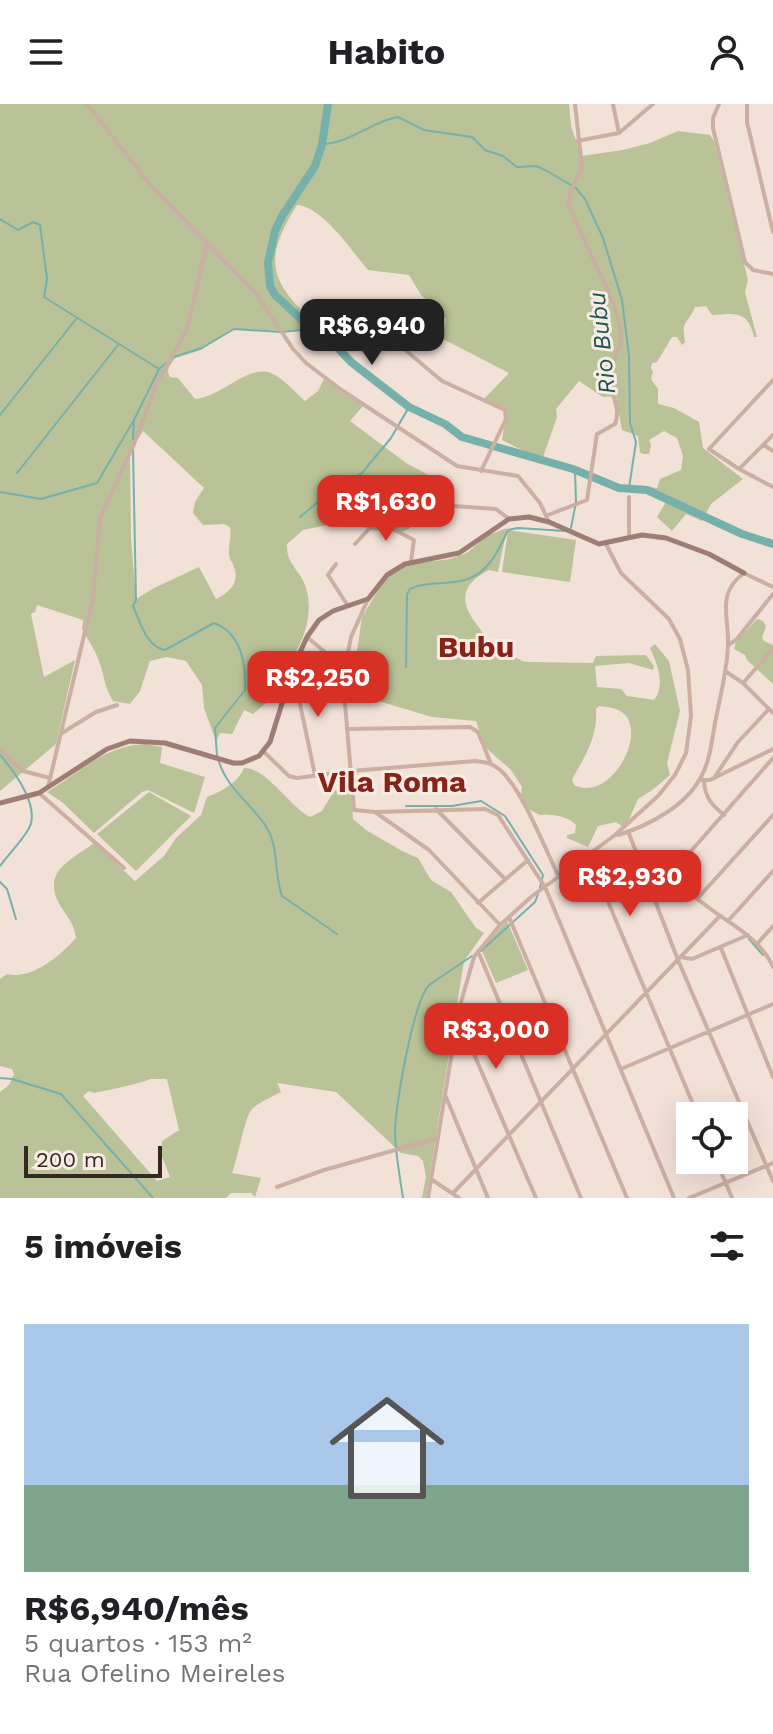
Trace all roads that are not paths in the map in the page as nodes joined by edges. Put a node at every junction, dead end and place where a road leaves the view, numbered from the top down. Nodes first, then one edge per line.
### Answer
1 (87, 104) edge
2 (575, 104) edge
3 (613, 104) edge
4 (653, 104) edge
5 (719, 104) edge
6 (747, 104) edge
7 (619, 133) junction
8 (577, 141) junction
9 (773, 232) edge
10 (207, 243) junction
11 (773, 274) edge
12 (349, 338) dead end
13 (772, 383) edge
14 (773, 435) edge
15 (764, 445) junction
16 (773, 451) edge
17 (739, 469) junction
18 (481, 471) junction
19 (773, 487) edge
20 (629, 497) dead end
21 (453, 506) dead end
22 (548, 518) junction
23 (509, 519) junction
24 (629, 537) junction
25 (355, 544) dead end
26 (606, 544) junction
27 (411, 561) junction
28 (336, 564) dead end
29 (744, 573) junction
30 (773, 587) edge
31 (773, 594) edge
32 (368, 599) junction
33 (348, 606) junction
34 (307, 637) junction
35 (728, 645) junction
36 (773, 649) edge
37 (293, 668) junction
38 (344, 668) junction
39 (725, 671) junction
40 (743, 683) junction
41 (117, 705) dead end
42 (771, 711) edge
43 (347, 729) junction
44 (60, 734) junction
45 (773, 749) edge
46 (0, 750) edge
47 (264, 752) junction
48 (759, 756) junction
49 (773, 758) edge
50 (491, 764) junction
51 (767, 766) junction
52 (351, 771) junction
53 (315, 775) junction
54 (50, 778) junction
55 (714, 778) junction
56 (702, 781) junction
57 (48, 787) junction
58 (39, 793) junction
59 (0, 803) edge
60 (436, 809) junction
61 (375, 812) junction
62 (724, 815) junction
63 (773, 815) edge
64 (628, 831) junction
65 (615, 835) junction
66 (588, 854) junction
67 (528, 860) junction
68 (650, 860) dead end
69 (124, 868) dead end
70 (773, 871) edge
71 (669, 876) junction
72 (559, 877) junction
73 (505, 879) junction
74 (545, 887) junction
75 (697, 899) junction
76 (478, 903) junction
77 (720, 916) junction
78 (509, 917) junction
79 (728, 921) junction
80 (500, 925) junction
81 (773, 926) edge
82 (748, 935) junction
83 (757, 944) junction
84 (721, 948) junction
85 (478, 951) junction
86 (766, 954) junction
87 (773, 954) edge
88 (680, 958) junction
89 (773, 967) edge
90 (646, 994) junction
91 (773, 1004) edge
92 (747, 1015) junction
93 (458, 1016) junction
94 (708, 1030) junction
95 (606, 1035) junction
96 (669, 1047) junction
97 (621, 1069) junction
98 (573, 1070) junction
99 (773, 1077) edge
100 (445, 1095) junction
101 (692, 1102) edge
102 (540, 1104) junction
103 (509, 1137) junction
104 (438, 1138) junction
105 (773, 1163) edge
106 (766, 1165) junction
107 (478, 1170) junction
108 (722, 1174) edge
109 (431, 1179) junction
110 (773, 1181) edge
111 (725, 1182) junction
112 (277, 1187) dead end
113 (453, 1193) junction
114 (428, 1198) edge
115 (459, 1198) edge
116 (488, 1198) edge
117 (536, 1198) edge
118 (581, 1198) edge
119 (627, 1198) edge
120 (674, 1198) edge
121 (689, 1198) edge
122 (732, 1198) edge

1 - 10 street
2 - 8 street
3 - 7 street
4 - 7 street
5 - 11 street
6 - 9 street
7 - 8 street
8 - 22 street
10 - 18 street
10 - 44 street
12 - 18 street
13 - 17 street
14 - 15 street
15 - 16 street
15 - 17 street
17 - 19 street
18 - 22 street
20 - 24 street
21 - 23 street
22 - 23 street
22 - 26 street
23 - 27 street
24 - 26 street
24 - 29 street
25 - 27 street
26 - 65 street
27 - 32 street
28 - 33 street
29 - 30 street
29 - 35 street
31 - 35 street
32 - 33 street
32 - 38 street
33 - 34 street
34 - 37 street
34 - 38 street
35 - 39 street
36 - 40 street
37 - 47 street
37 - 53 street
38 - 43 street
39 - 40 street
39 - 56 street
40 - 42 street
41 - 44 street
42 - 55 street
43 - 50 street
43 - 52 street
44 - 54 street
45 - 48 street
46 - 54 street
47 - 53 street
47 - 57 street
48 - 51 street
48 - 55 street
49 - 51 street
50 - 52 street
50 - 72 street
51 - 62 street
52 - 53 street
52 - 61 street
54 - 57 street
55 - 56 street
56 - 62 street
56 - 64 street
57 - 58 street
58 - 59 street
58 - 69 street
60 - 61 street
60 - 67 street
60 - 73 street
61 - 76 street
62 - 71 street
63 - 75 street
64 - 65 street
64 - 88 street
65 - 66 street
66 - 72 street
66 - 90 street
67 - 73 street
67 - 74 street
68 - 71 street
70 - 79 street
71 - 75 street
72 - 74 street
73 - 76 street
74 - 78 street
74 - 95 street
75 - 77 street
76 - 80 street
77 - 79 street
77 - 88 street
78 - 80 street
78 - 98 street
79 - 82 street
80 - 85 street
81 - 83 street
82 - 83 street
82 - 84 street
83 - 86 street
84 - 88 street
84 - 92 street
85 - 93 street
85 - 102 street
86 - 87 street
86 - 89 street
88 - 90 street
88 - 94 street
90 - 95 street
90 - 96 street
91 - 92 street
92 - 94 street
92 - 99 street
93 - 100 street
93 - 103 street
94 - 96 street
94 - 106 street
95 - 97 street
95 - 98 street
96 - 97 street
96 - 101 street
97 - 120 street
98 - 102 street
98 - 119 street
100 - 104 street
100 - 107 street
102 - 103 street
102 - 118 street
103 - 107 street
103 - 117 street
104 - 109 street
104 - 112 street
105 - 106 street
106 - 110 street
106 - 111 street
107 - 113 street
107 - 116 street
108 - 111 street
109 - 113 street
109 - 114 street
111 - 121 street
111 - 122 street
113 - 115 street

